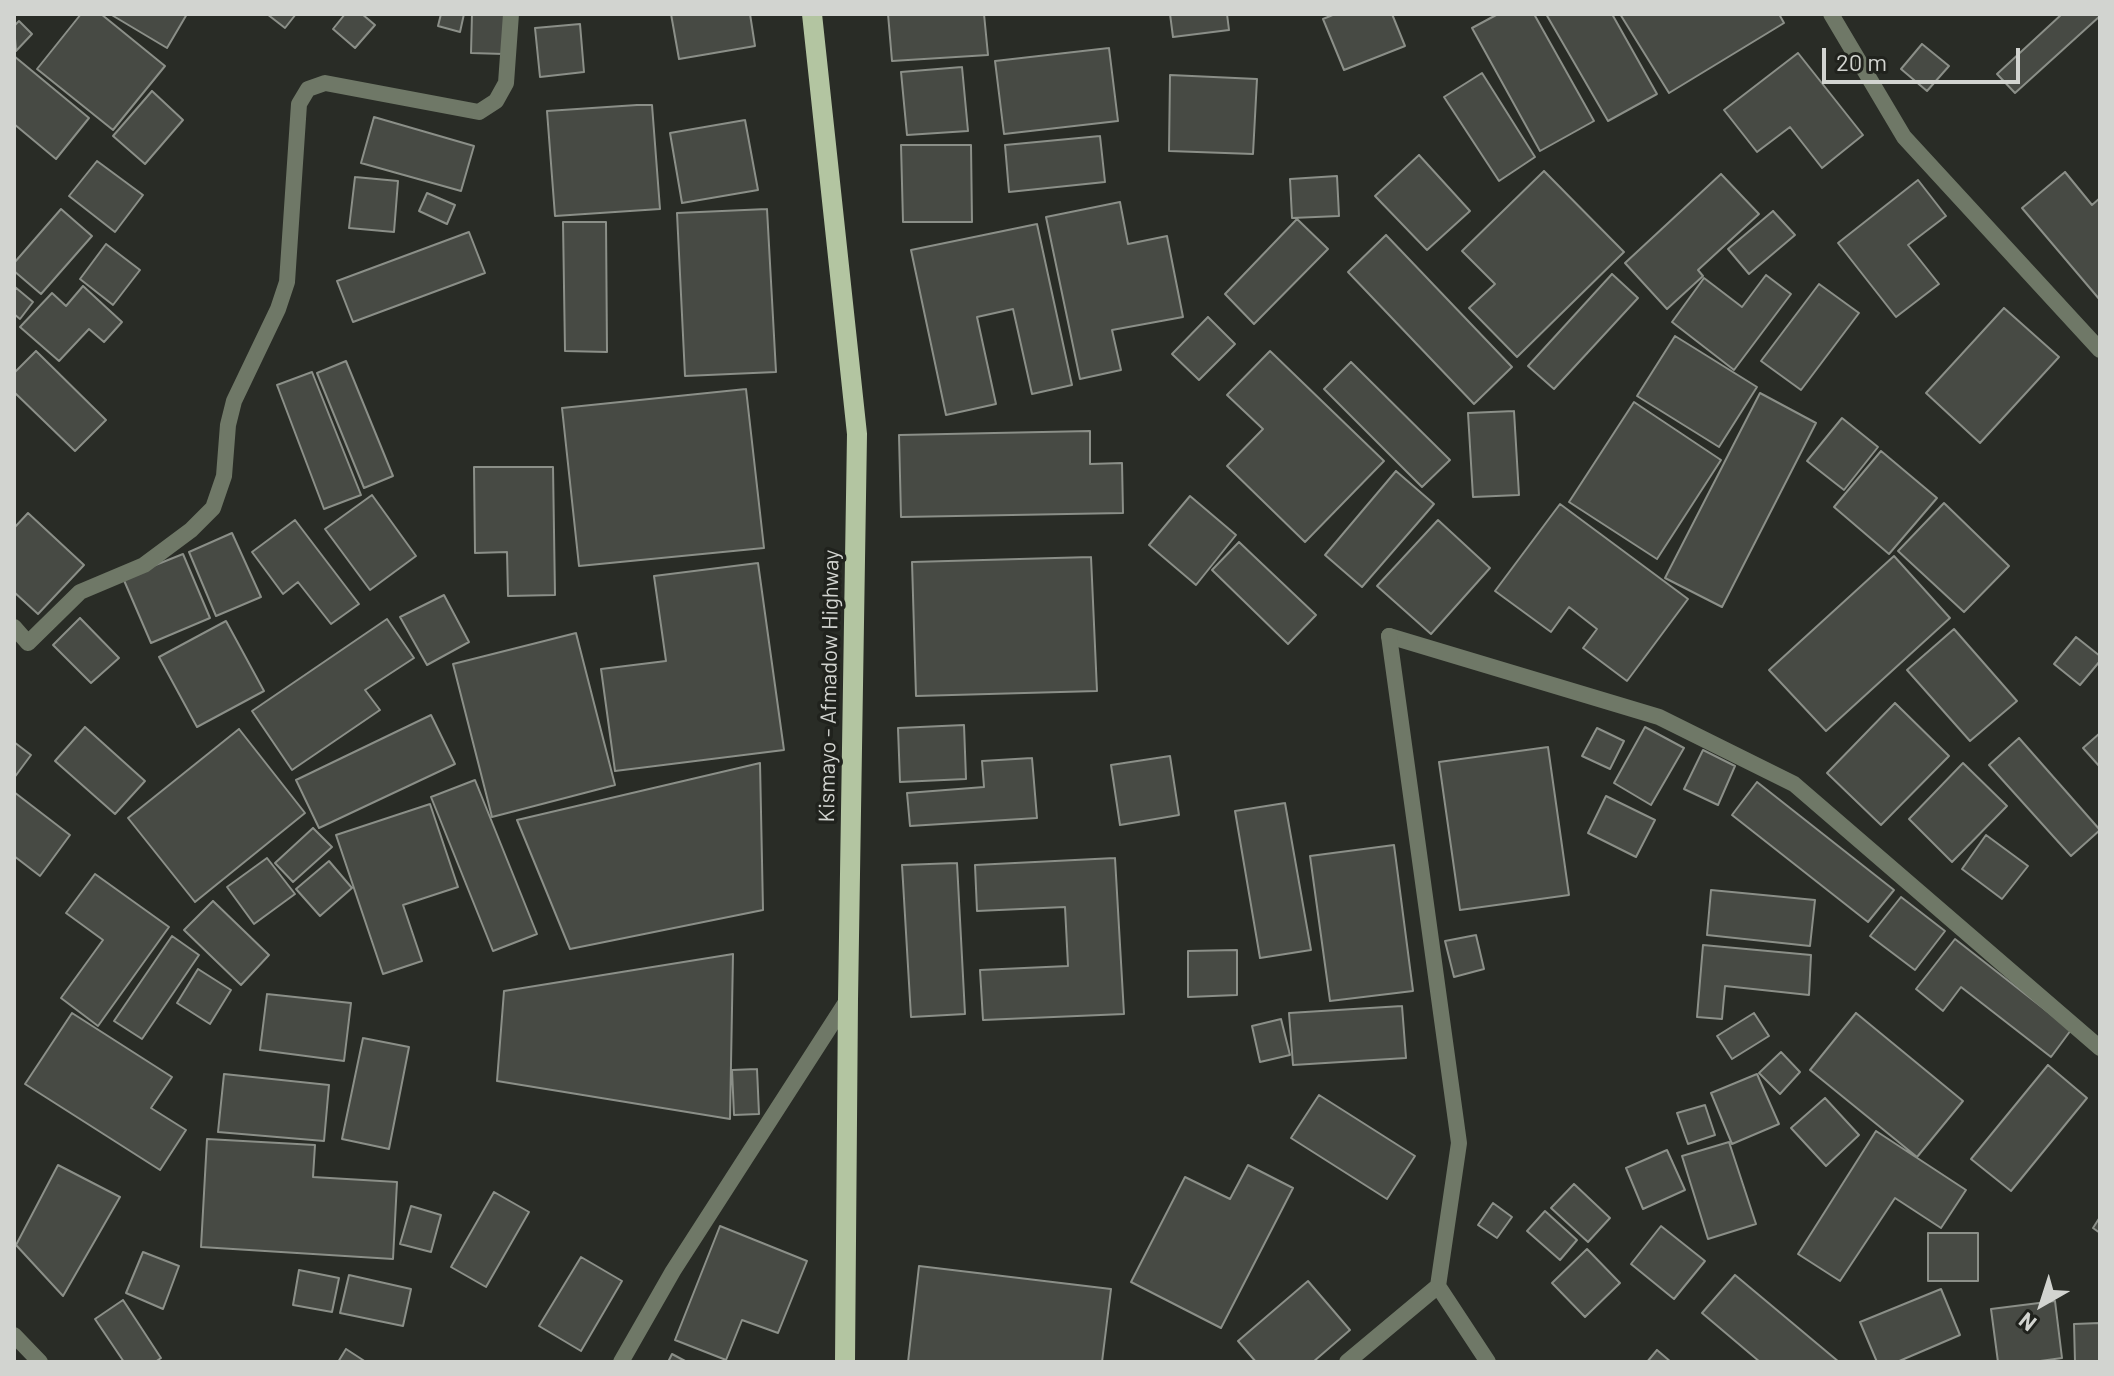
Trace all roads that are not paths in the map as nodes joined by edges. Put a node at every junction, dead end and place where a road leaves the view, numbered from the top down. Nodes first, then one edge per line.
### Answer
1 (511, 14) edge
2 (812, 14) edge
3 (1831, 14) edge
4 (2100, 350) edge
5 (14, 627) edge
6 (848, 999) junction
7 (2100, 1048) edge
8 (1438, 1286) junction
9 (14, 1335) edge
10 (40, 1362) edge
11 (621, 1362) edge
12 (845, 1362) edge
13 (1347, 1362) edge
14 (1488, 1362) edge

1 - 5 street
2 - 6 main road, Kismayo - Afmadow Highway
3 - 4 street
6 - 11 street
6 - 12 main road, Kismayo - Afmadow Highway
7 - 8 street
8 - 13 street
8 - 14 street
9 - 10 street

